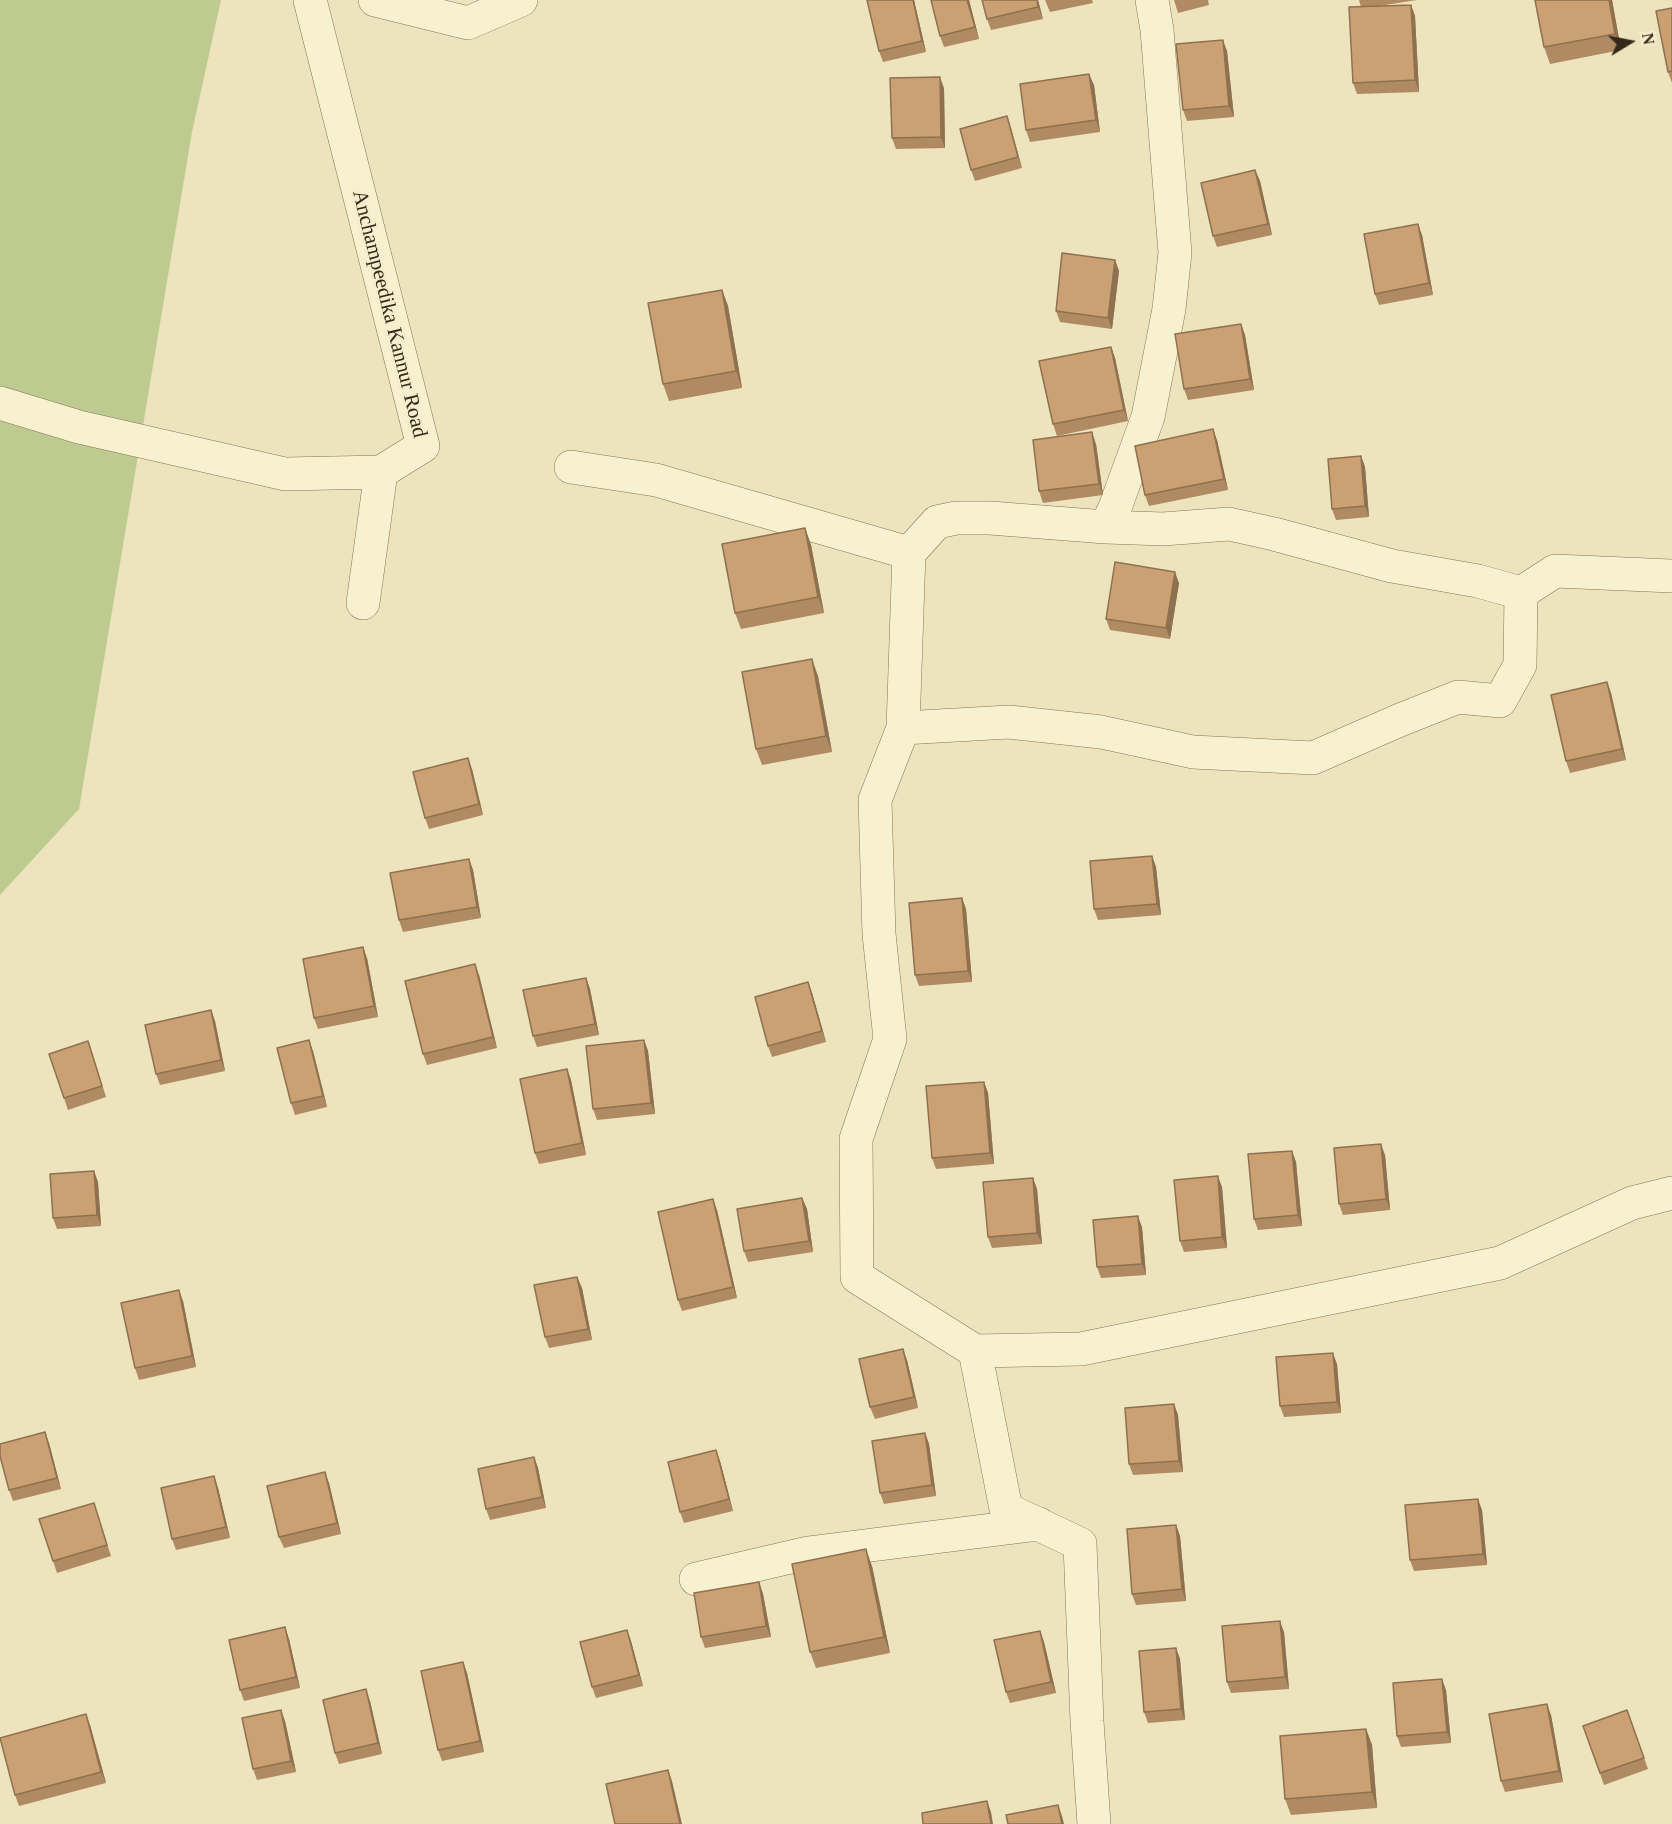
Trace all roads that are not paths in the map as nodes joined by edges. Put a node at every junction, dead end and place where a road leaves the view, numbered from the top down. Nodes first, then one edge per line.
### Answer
1 (310, 0) edge
2 (375, 0) edge
3 (521, 0) edge
4 (1152, 0) edge
5 (0, 403) edge
6 (571, 467) dead end
7 (381, 472) junction
8 (1106, 527) junction
9 (909, 553) junction
10 (1672, 576) edge
11 (1521, 593) junction
12 (363, 603) dead end
13 (903, 728) junction
14 (1672, 1193) edge
15 (975, 1351) junction
16 (1039, 1524) junction
17 (696, 1579) dead end
18 (1094, 1824) edge

1 - 7 street, Anchampeedika Kannur Road
2 - 3 street
4 - 8 street
5 - 7 street
6 - 9 street
7 - 12 street
8 - 9 street
8 - 11 street
9 - 13 street
10 - 11 street
11 - 13 street
13 - 15 street
14 - 15 street
15 - 16 street
16 - 17 street
16 - 18 street

